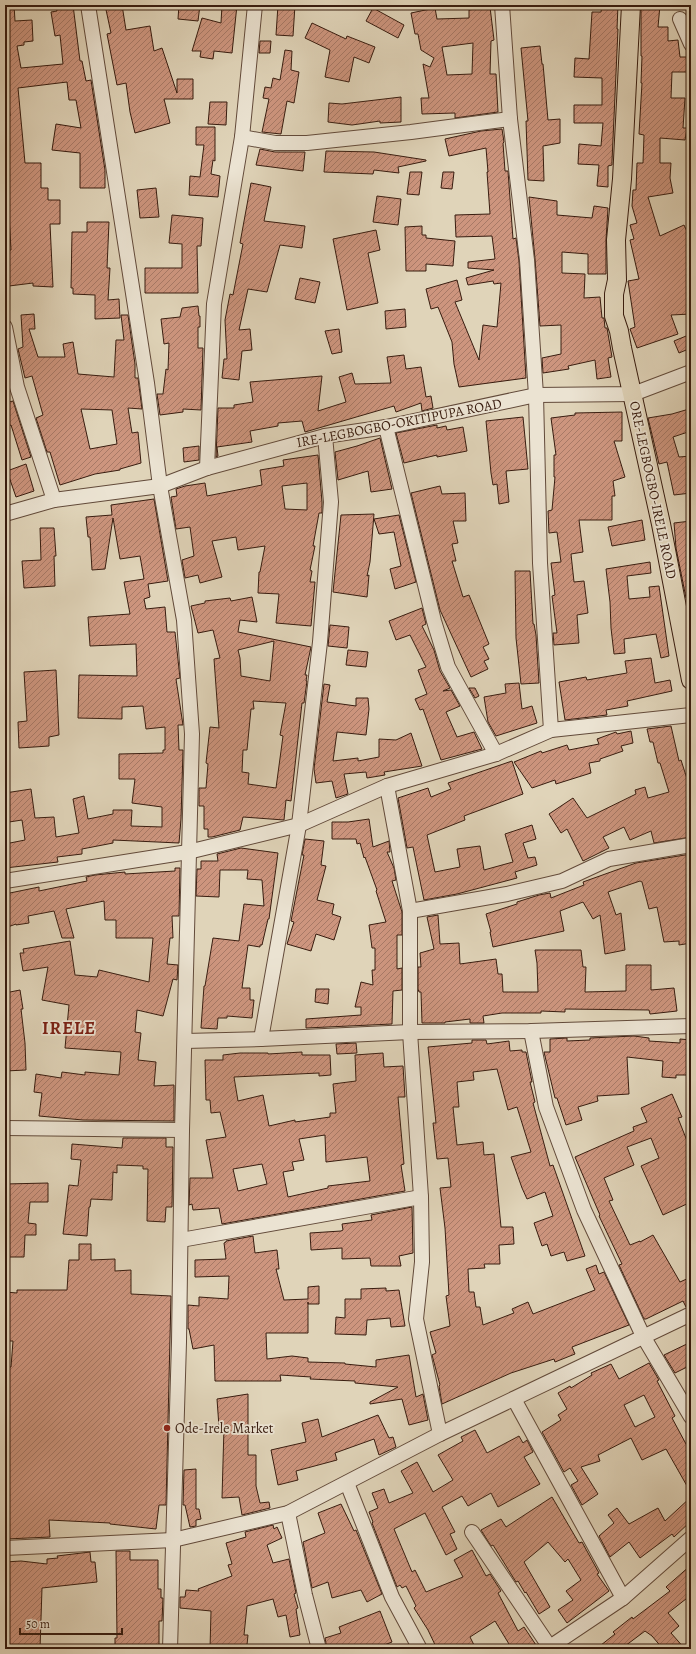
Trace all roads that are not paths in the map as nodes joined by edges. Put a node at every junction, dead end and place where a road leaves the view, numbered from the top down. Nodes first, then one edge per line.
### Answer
1 (88, 5) edge
2 (255, 5) edge
3 (502, 5) edge
4 (631, 5) edge
5 (680, 19) dead end
6 (691, 44) edge
7 (510, 119) junction
8 (242, 138) junction
9 (5, 327) edge
10 (691, 372) edge
11 (633, 394) junction
12 (536, 395) junction
13 (386, 427) junction
14 (325, 436) junction
15 (207, 468) junction
16 (160, 486) junction
17 (54, 500) junction
18 (5, 514) edge
19 (691, 680) edge
20 (691, 715) edge
21 (551, 730) junction
22 (496, 754) junction
23 (387, 786) junction
24 (299, 825) junction
25 (691, 845) edge
26 (188, 852) junction
27 (5, 880) edge
28 (410, 911) junction
29 (691, 1026) edge
30 (531, 1031) junction
31 (410, 1032) junction
32 (260, 1039) junction
33 (185, 1041) junction
34 (5, 1128) edge
35 (182, 1130) junction
36 (421, 1197) junction
37 (181, 1240) junction
38 (691, 1314) edge
39 (643, 1336) junction
40 (514, 1399) junction
41 (691, 1417) edge
42 (440, 1434) junction
43 (347, 1483) junction
44 (288, 1513) junction
45 (472, 1532) dead end
46 (691, 1538) edge
47 (173, 1540) junction
48 (5, 1548) edge
49 (623, 1598) junction
50 (550, 1648) edge
51 (170, 1649) edge
52 (319, 1649) edge
53 (420, 1649) edge

1 - 16 street
2 - 8 street
3 - 7 street
4 - 11 main road, ORE-LEGBOGBO-IRELE ROAD
5 - 6 street
7 - 8 street
7 - 12 street
8 - 15 street
9 - 17 street
10 - 11 street
11 - 12 street, IRE-LEGBOGBO-OKITIPUPA ROAD
11 - 19 main road, ORE-LEGBOGBO-IRELE ROAD
12 - 13 street, IRE-LEGBOGBO-OKITIPUPA ROAD
12 - 21 street
13 - 14 street, IRE-LEGBOGBO-OKITIPUPA ROAD
13 - 22 street
14 - 15 street, IRE-LEGBOGBO-OKITIPUPA ROAD
14 - 24 street
15 - 16 street, IRE-LEGBOGBO-OKITIPUPA ROAD
16 - 17 street, IRE-LEGBOGBO-OKITIPUPA ROAD
16 - 26 street
17 - 18 street, IRE-LEGBOGBO-OKITIPUPA ROAD
20 - 21 street
21 - 22 street
22 - 23 street
23 - 24 street
23 - 28 street
24 - 26 street
24 - 32 street
25 - 28 street
26 - 27 street
26 - 33 street
28 - 31 street
29 - 30 street
30 - 31 street
30 - 39 street
31 - 32 street
31 - 36 street
32 - 33 street
33 - 35 street
34 - 35 street
35 - 37 street
36 - 37 street
36 - 42 street
37 - 47 street
38 - 39 street
39 - 40 street
39 - 41 street
40 - 42 street
40 - 49 street
42 - 43 street
43 - 44 street
43 - 53 street
44 - 47 street
44 - 52 street
45 - 50 street
46 - 49 street
47 - 48 street
47 - 51 street
49 - 50 street

